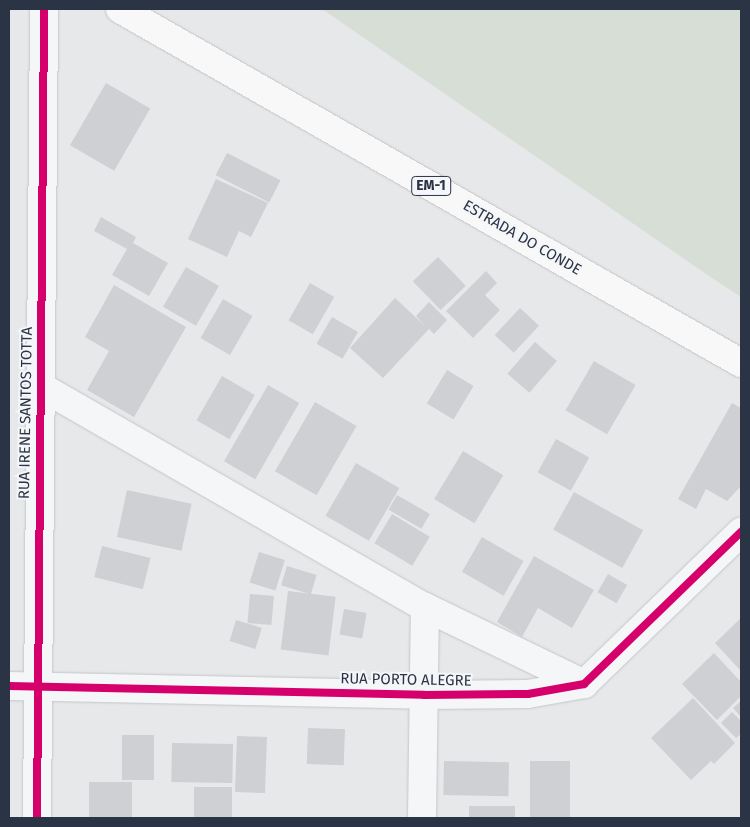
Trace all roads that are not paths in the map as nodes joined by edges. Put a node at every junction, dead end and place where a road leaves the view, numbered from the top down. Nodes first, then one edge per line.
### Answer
1 (44, 9) edge
2 (120, 9) edge
3 (741, 363) edge
4 (40, 386) junction
5 (741, 532) edge
6 (424, 607) junction
7 (584, 684) junction
8 (9, 686) edge
9 (38, 686) junction
10 (424, 695) junction
11 (37, 818) edge
12 (422, 818) edge

1 - 4 street, RUA IRENE SANTOS TOTTA
2 - 3 main road, ESTRADA DO CONDE / EM-1
4 - 6 street
4 - 9 street, RUA IRENE SANTOS TOTTA
5 - 7 street
6 - 7 street
6 - 10 street
7 - 10 street, RUA PORTO ALEGRE
8 - 9 street, RUA PORTO ALEGRE
9 - 10 street, RUA PORTO ALEGRE
9 - 11 street, RUA IRENE SANTOS TOTTA
10 - 12 street

